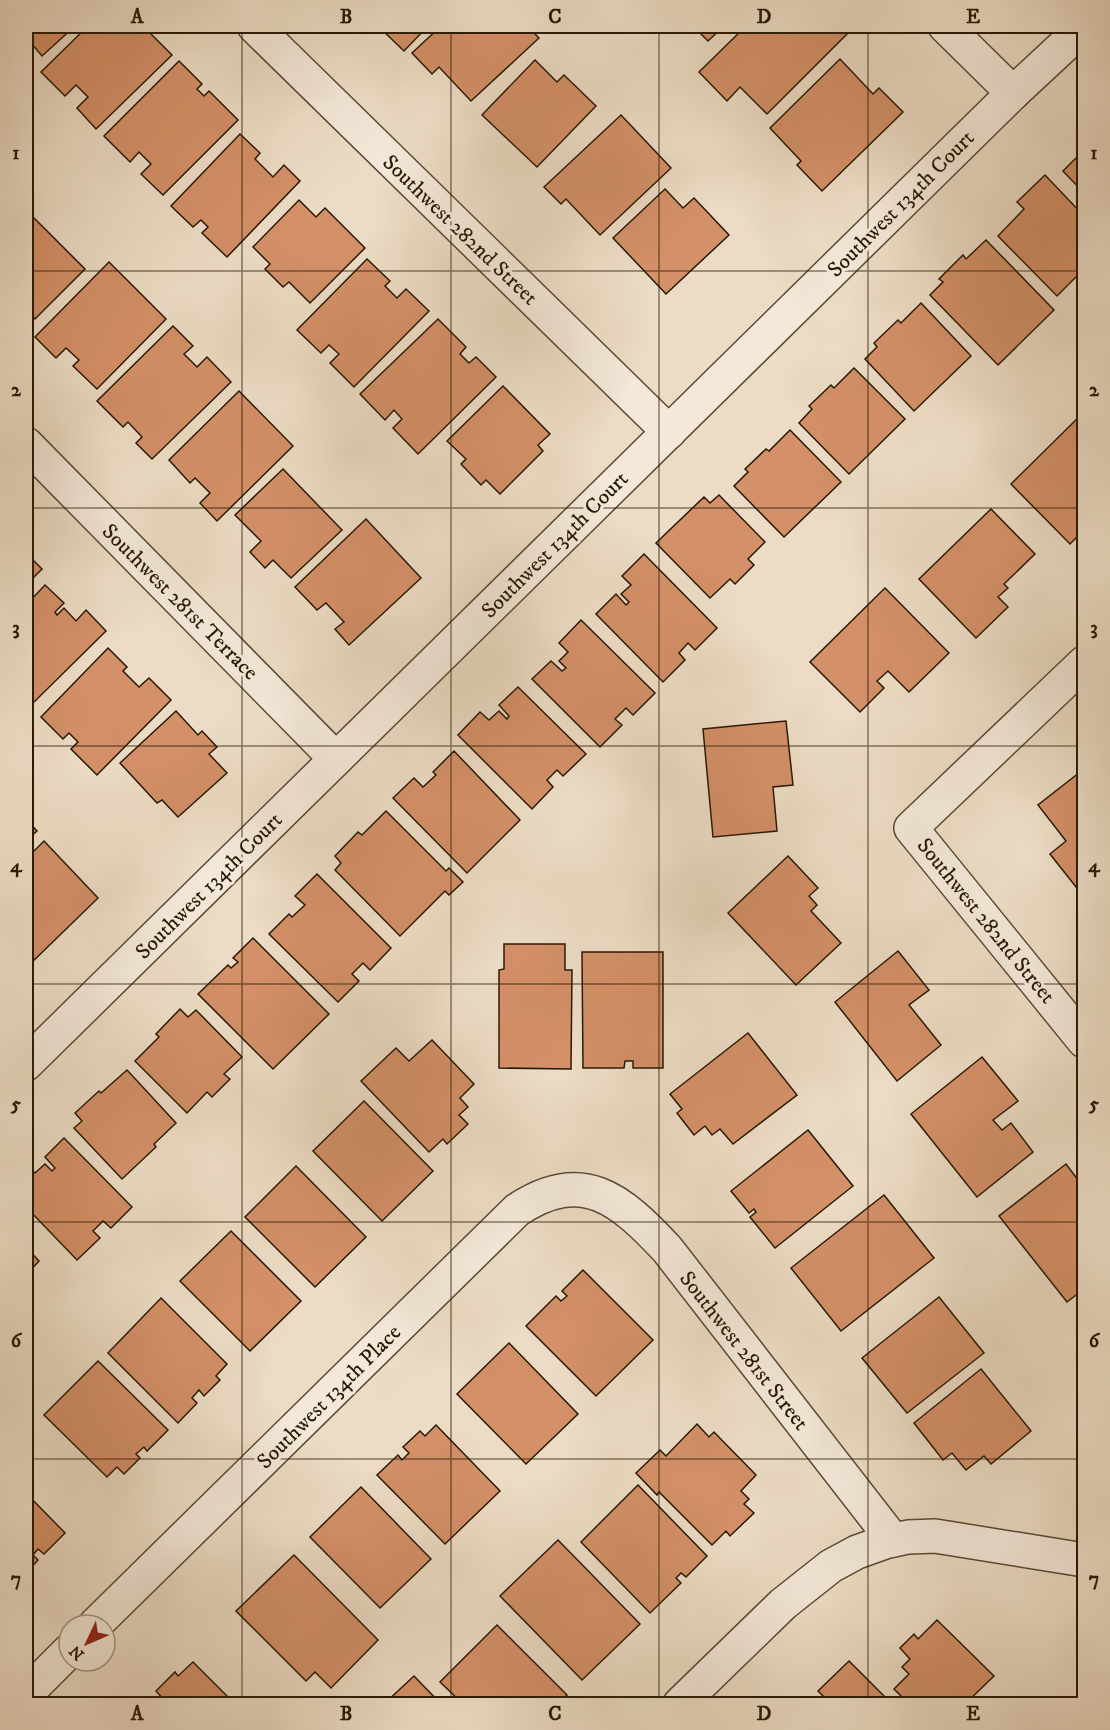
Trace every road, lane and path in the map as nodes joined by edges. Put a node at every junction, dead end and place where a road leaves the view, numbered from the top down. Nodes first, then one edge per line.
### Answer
1 (254, 26) edge
2 (945, 26) edge
3 (1084, 27) edge
4 (1013, 93) junction
5 (669, 432) junction
6 (26, 444) edge
7 (1084, 663) edge
8 (336, 759) junction
9 (1084, 1041) edge
10 (26, 1064) edge
11 (574, 1190) joint
12 (893, 1540) junction
13 (1084, 1560) edge
14 (107, 1613) edge
15 (57, 1663) edge
16 (26, 1694) edge
17 (680, 1704) edge

1 - 5 street, Southwest 282nd Street
2 - 4 street
3 - 4 street, Southwest 134th Court
4 - 5 street, Southwest 134th Court
5 - 8 street, Southwest 134th Court
6 - 8 street, Southwest 281st Terrace
7 - 9 street, Southwest 282nd Street
8 - 10 street, Southwest 134th Court
11 - 12 street, Southwest 281st Street
11 - 14 street, Southwest 134th Place
12 - 13 street
12 - 17 street
15 - 16 street

